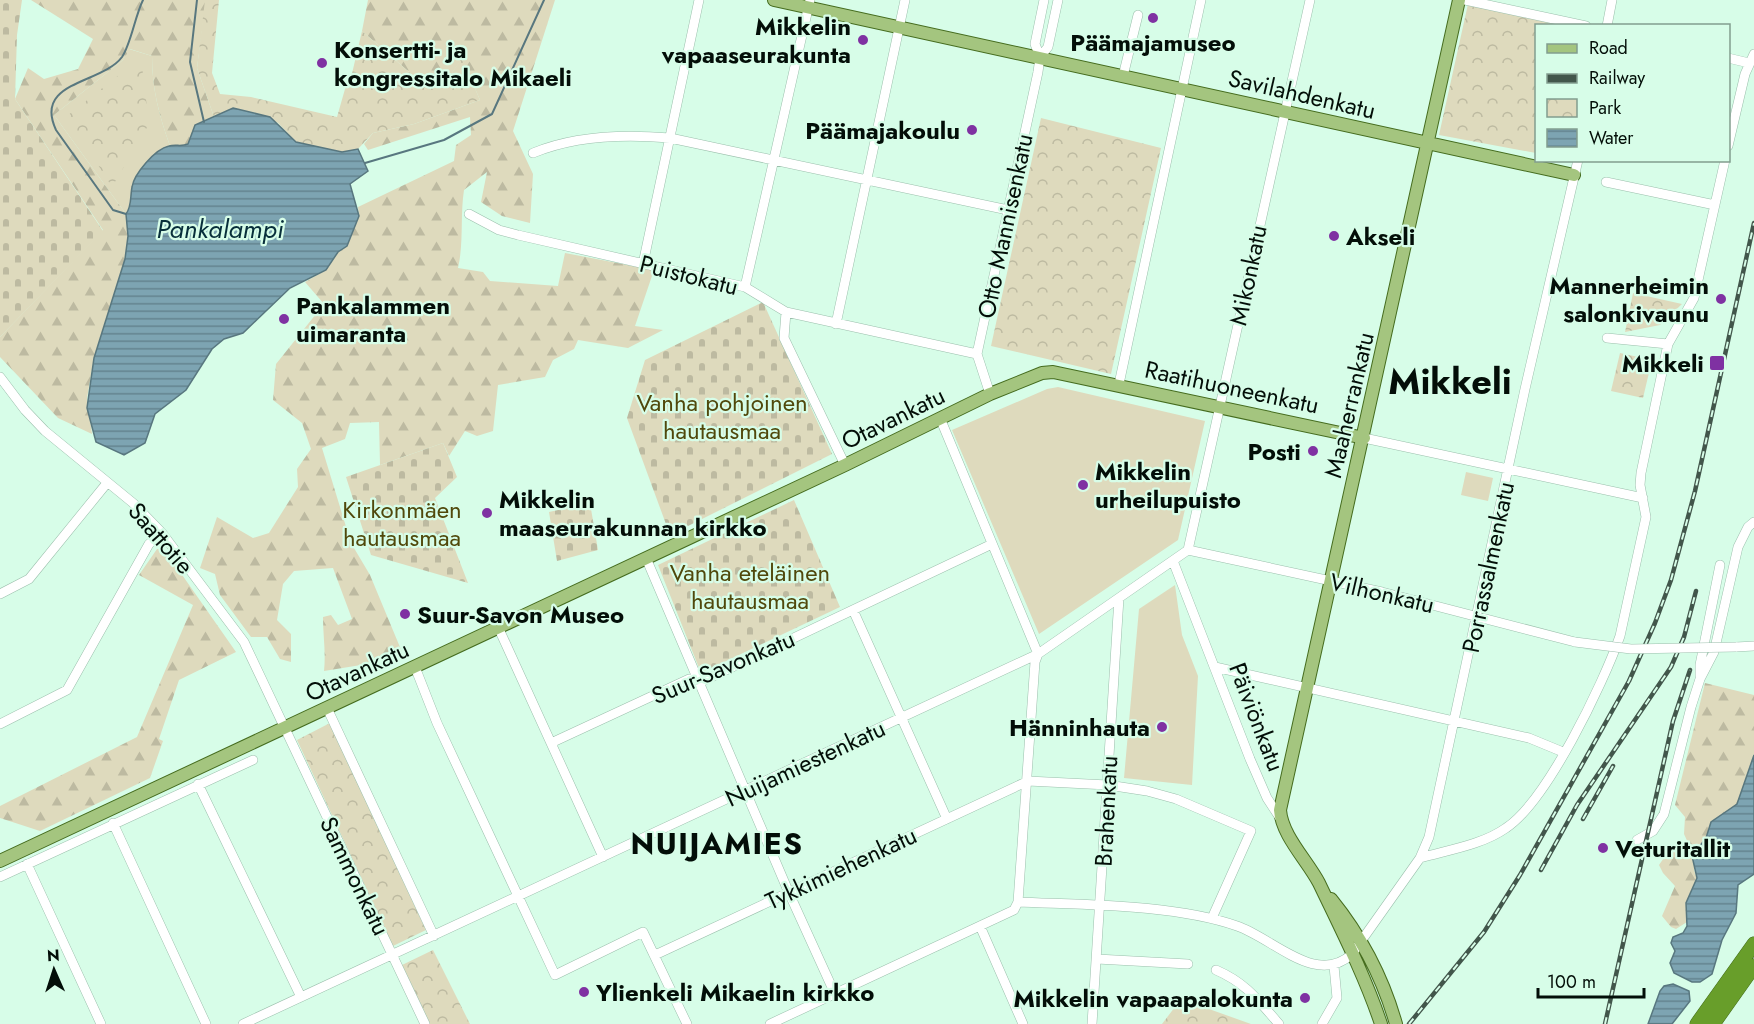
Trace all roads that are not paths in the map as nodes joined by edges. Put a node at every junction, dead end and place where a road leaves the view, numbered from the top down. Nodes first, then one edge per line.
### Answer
1 (699, 0) edge
2 (774, 0) edge
3 (905, 0) edge
4 (1044, 0) edge
5 (1058, 0) edge
6 (1201, 0) edge
7 (1310, 0) edge
8 (1459, 0) edge
9 (1466, 0) edge
10 (1612, 0) edge
11 (809, 4) edge
12 (1138, 15) dead end
13 (1577, 24) edge
14 (1606, 24) edge
15 (899, 28) junction
16 (1754, 54) edge
17 (1040, 57) junction
18 (1730, 58) edge
19 (1749, 63) junction
20 (1123, 76) junction
21 (1182, 88) junction
22 (1284, 111) junction
23 (670, 138) junction
24 (1730, 138) edge
25 (1428, 144) junction
26 (533, 153) dead end
27 (773, 159) junction
28 (1577, 162) edge
29 (1725, 162) edge
30 (1574, 175) junction
31 (866, 178) junction
32 (1605, 182) dead end
33 (1715, 205) junction
34 (1008, 210) junction
35 (469, 214) dead end
36 (643, 264) junction
37 (745, 287) junction
38 (786, 312) junction
39 (836, 324) junction
40 (1607, 338) dead end
41 (1668, 344) junction
42 (977, 354) junction
43 (0, 377) edge
44 (1119, 384) junction
45 (990, 394) junction
46 (1220, 405) junction
47 (942, 423) junction
48 (1364, 438) junction
49 (844, 465) junction
50 (1508, 470) junction
51 (107, 483) junction
52 (1643, 498) junction
53 (1754, 522) edge
54 (162, 533) junction
55 (992, 544) junction
56 (1188, 550) junction
57 (1173, 561) junction
58 (648, 563) junction
59 (1720, 565) dead end
60 (1330, 580) junction
61 (0, 594) edge
62 (1119, 598) junction
63 (853, 610) junction
64 (1478, 617) junction
65 (498, 627) junction
66 (1754, 646) edge
67 (1038, 654) junction
68 (415, 667) junction
69 (1215, 668) junction
70 (1700, 679) junction
71 (698, 680) junction
72 (1307, 688) junction
73 (327, 708) junction
74 (901, 718) junction
75 (1454, 722) junction
76 (0, 724) edge
77 (284, 728) junction
78 (551, 743) junction
79 (1563, 752) junction
80 (253, 760) dead end
81 (1028, 781) junction
82 (198, 784) junction
83 (1108, 785) junction
84 (745, 791) junction
85 (947, 819) junction
86 (1281, 819) junction
87 (114, 823) junction
88 (1637, 840) dead end
89 (603, 857) junction
90 (1420, 858) junction
91 (0, 861) edge
92 (27, 864) junction
93 (0, 877) edge
94 (1318, 881) junction
95 (789, 893) junction
96 (518, 897) junction
97 (1018, 902) junction
98 (1101, 906) junction
99 (1212, 918) junction
100 (980, 926) junction
101 (434, 936) junction
102 (1361, 941) junction
103 (1754, 944) edge
104 (1352, 954) junction
105 (655, 955) junction
106 (393, 956) junction
107 (1097, 959) junction
108 (1188, 964) dead end
109 (1334, 966) junction
110 (1754, 966) edge
111 (1216, 970) dead end
112 (1754, 978) edge
113 (833, 990) junction
114 (302, 997) junction
115 (1717, 1018) edge
116 (101, 1024) edge
117 (206, 1024) edge
118 (243, 1024) edge
119 (425, 1024) edge
120 (687, 1024) edge
121 (770, 1024) edge
122 (1023, 1024) edge
123 (1092, 1024) edge
124 (1279, 1024) edge
125 (1322, 1024) edge
126 (1381, 1024) edge
127 (1396, 1024) edge
128 (1697, 1024) edge

1 - 23 street
2 - 11 main road, Savilahdenkatu
3 - 15 street
4 - 17 street
5 - 17 street
6 - 21 street
7 - 22 street, Mikonkatu
8 - 25 main road, Maaherrankatu
9 - 13 street
10 - 14 street
11 - 15 main road, Savilahdenkatu
11 - 27 street
12 - 20 street
15 - 17 main road, Savilahdenkatu
15 - 31 street
16 - 19 street
17 - 20 main road, Savilahdenkatu
17 - 34 street, Otto Mannisenkatu
18 - 19 street
19 - 24 street
20 - 21 main road, Savilahdenkatu
21 - 22 main road, Savilahdenkatu
21 - 44 street
22 - 25 main road, Savilahdenkatu
22 - 46 street, Mikonkatu
23 - 26 street
23 - 27 street
23 - 36 street
25 - 30 main road, Savilahdenkatu
25 - 48 main road, Maaherrankatu
27 - 31 street
27 - 37 street
28 - 30 street, Porrassalmenkatu
29 - 33 street
30 - 50 street, Porrassalmenkatu
31 - 34 street
31 - 39 street
32 - 33 street
33 - 41 street
34 - 42 street, Otto Mannisenkatu
35 - 36 street, Puistokatu
36 - 37 street, Puistokatu
37 - 38 street, Puistokatu
38 - 39 street, Puistokatu
38 - 49 street
39 - 42 street, Puistokatu
40 - 41 street
41 - 52 street
42 - 45 street
43 - 51 street, Saattotie
44 - 45 main road, Raatihuoneenkatu
44 - 46 main road, Raatihuoneenkatu
45 - 47 main road, Otavankatu
46 - 48 main road, Raatihuoneenkatu
46 - 56 street, Mikonkatu
47 - 49 main road, Otavankatu
47 - 55 street
48 - 50 street, Raatihuoneenkatu
48 - 60 main road, Maaherrankatu
49 - 58 main road, Otavankatu
50 - 52 street, Raatihuoneenkatu
50 - 64 street, Porrassalmenkatu
51 - 54 street, Saattotie
51 - 61 street
52 - 79 street
53 - 70 street
54 - 76 street
54 - 77 street, Saattotie
55 - 63 street, Suur-Savonkatu
55 - 67 street
56 - 57 street, Nuijamiestenkatu
56 - 60 street, Vilhonkatu
57 - 62 street, Nuijamiestenkatu
57 - 69 street, Päiviönkatu
58 - 65 main road, Otavankatu
58 - 71 street
59 - 70 street
60 - 64 street, Vilhonkatu
60 - 72 main road, Maaherrankatu
62 - 67 street, Nuijamiestenkatu
62 - 83 street, Brahenkatu
63 - 71 street, Suur-Savonkatu
63 - 74 street
64 - 66 street, Vilhonkatu, bridge
64 - 75 street, Porrassalmenkatu
65 - 68 main road, Otavankatu
65 - 78 street
67 - 74 street, Nuijamiestenkatu
67 - 81 street
68 - 73 main road, Otavankatu
68 - 96 street
69 - 72 street
69 - 86 street, Päiviönkatu
70 - 88 street
71 - 78 street, Suur-Savonkatu
71 - 84 street
72 - 75 street
72 - 86 main road, Maaherrankatu
73 - 77 main road, Otavankatu
73 - 101 street
74 - 84 street, Nuijamiestenkatu
74 - 85 street
75 - 79 street
75 - 90 street, Porrassalmenkatu
77 - 91 main road, Otavankatu
77 - 106 street, Sammonkatu
78 - 89 street
79 - 90 street
80 - 82 street
81 - 83 street
81 - 85 street, Tykkimiehenkatu
81 - 97 street
82 - 87 street
82 - 114 street
83 - 98 street, Brahenkatu
83 - 99 street
84 - 89 street, Nuijamiestenkatu
84 - 95 street
85 - 95 street, Tykkimiehenkatu
86 - 94 main road, Päiviönkatu
87 - 92 street
87 - 117 street
89 - 96 street, Nuijamiestenkatu
90 - 102 street, Porrassalmenkatu
92 - 93 street
92 - 116 street
94 - 102 main road, Päiviönkatu
94 - 104 main road, Päiviönkatu
95 - 105 street, Tykkimiehenkatu
95 - 113 street
96 - 101 street, Nuijamiestenkatu
96 - 105 street
97 - 98 street
97 - 100 street
98 - 99 street
98 - 107 street, Brahenkatu
99 - 109 street
100 - 113 street
100 - 122 street
101 - 106 street, Nuijamiestenkatu
102 - 104 street, Porrassalmenkatu
102 - 127 main road, Päiviönkatu
103 - 128 highway
104 - 109 street
104 - 126 main road, Päiviönkatu
105 - 120 street
106 - 114 street, Nuijamiestenkatu
106 - 119 street, Sammonkatu
107 - 108 street
107 - 123 street, Brahenkatu
109 - 125 street
110 - 115 highway
111 - 124 street
112 - 115 highway
113 - 121 street
114 - 118 street, Nuijamiestenkatu

